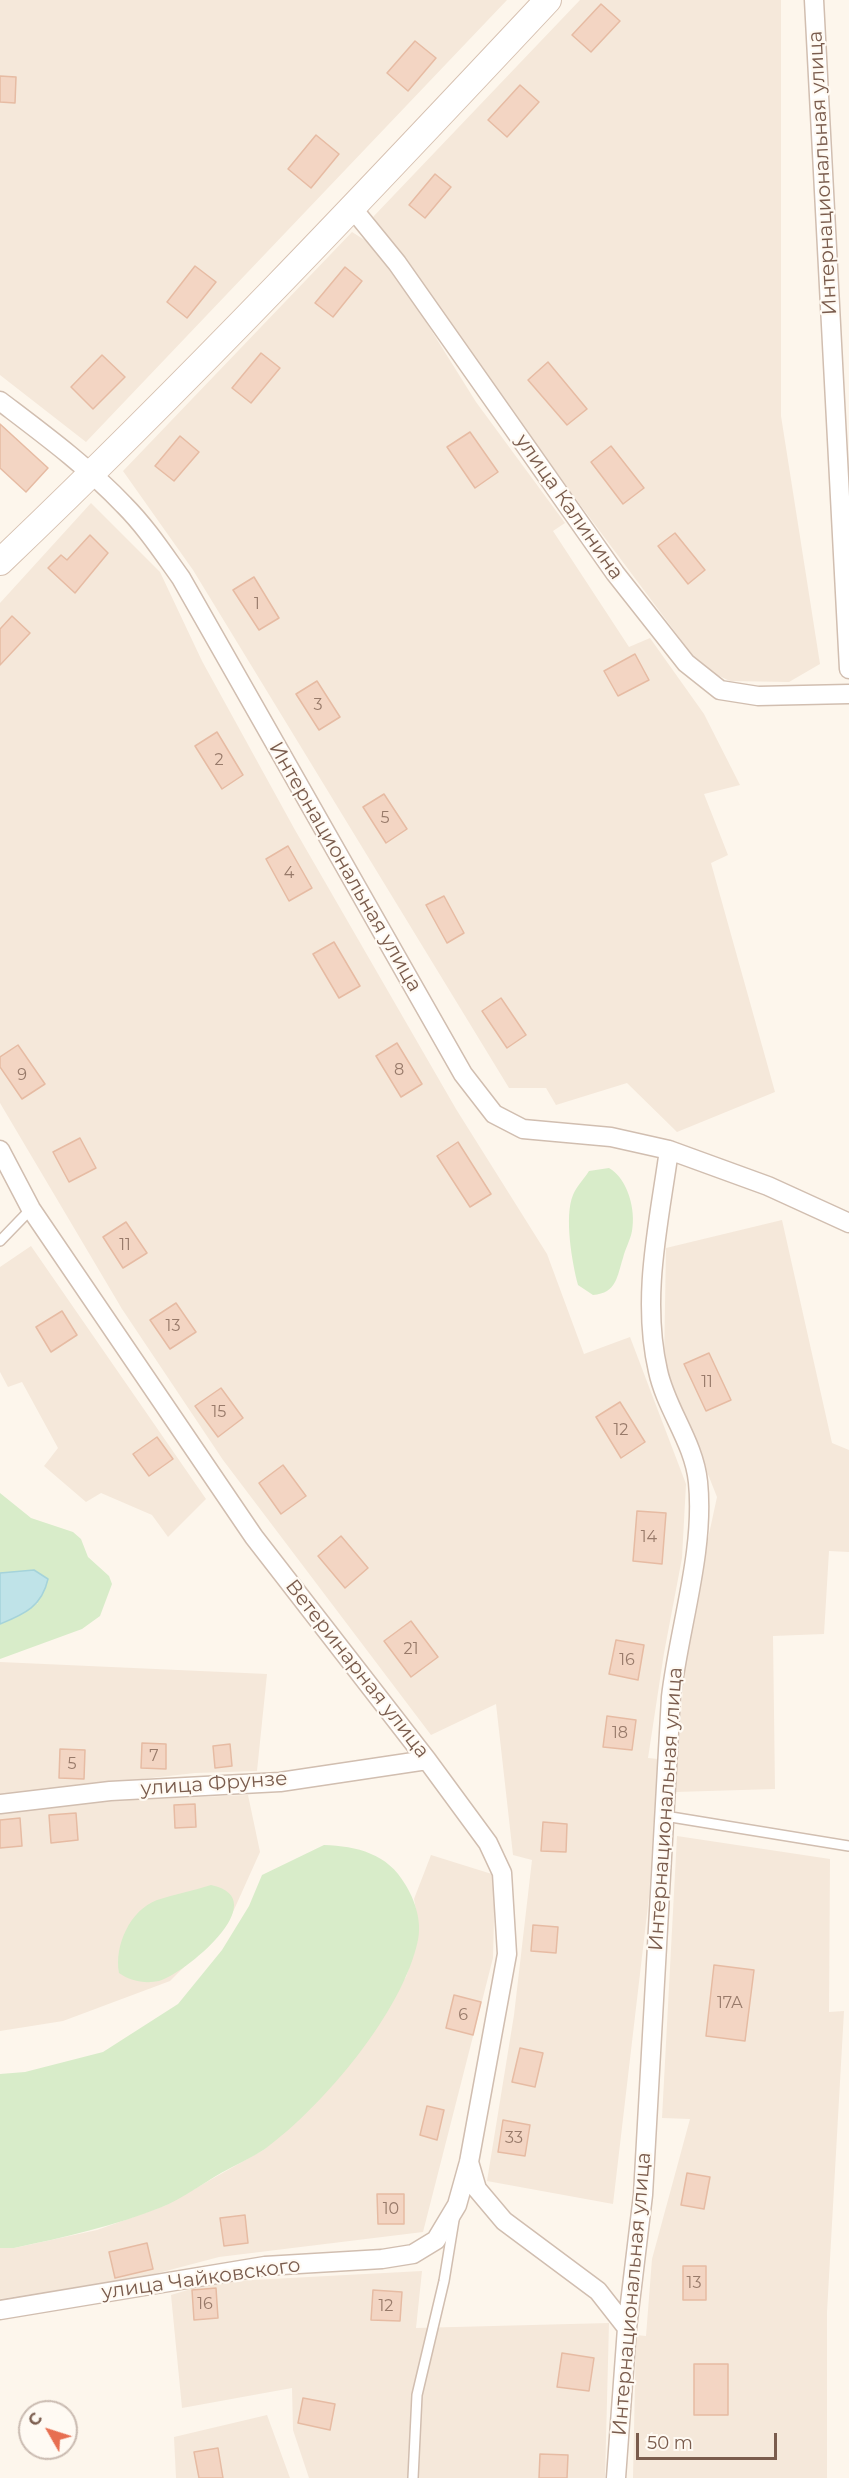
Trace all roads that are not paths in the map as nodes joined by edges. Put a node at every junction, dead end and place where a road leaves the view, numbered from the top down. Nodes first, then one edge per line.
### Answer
1 (548, 0) edge
2 (814, 0) edge
3 (353, 208) junction
4 (0, 401) edge
5 (93, 474) junction
6 (0, 562) edge
7 (849, 669) edge
8 (849, 694) edge
9 (0, 1150) edge
10 (669, 1150) junction
11 (32, 1209) junction
12 (849, 1223) edge
13 (0, 1241) edge
14 (427, 1760) junction
15 (0, 1804) edge
16 (665, 1816) junction
17 (849, 1846) edge
18 (469, 2162) junction
19 (457, 2205) junction
20 (436, 2240) joint
21 (0, 2310) edge
22 (627, 2328) junction
23 (413, 2478) edge
24 (616, 2478) edge

1 - 3 street
2 - 7 street, Интернациональная улица
3 - 5 street
3 - 8 street, улица Калинина
4 - 5 street, Интернациональная улица
5 - 6 street
5 - 10 street, Интернациональная улица
9 - 11 street, Ветеринарная улица
10 - 12 street, Интернациональная улица
10 - 16 street, Интернациональная улица
11 - 13 lane
11 - 14 street, Ветеринарная улица
14 - 15 street, улица Фрунзе
14 - 18 street, Ветеринарная улица
16 - 17 lane
16 - 22 street, Интернациональная улица
18 - 19 street, Ветеринарная улица
18 - 22 street
19 - 20 street, Ветеринарная улица
19 - 23 lane
20 - 21 street, улица Чайковского
22 - 24 street, Интернациональная улица

